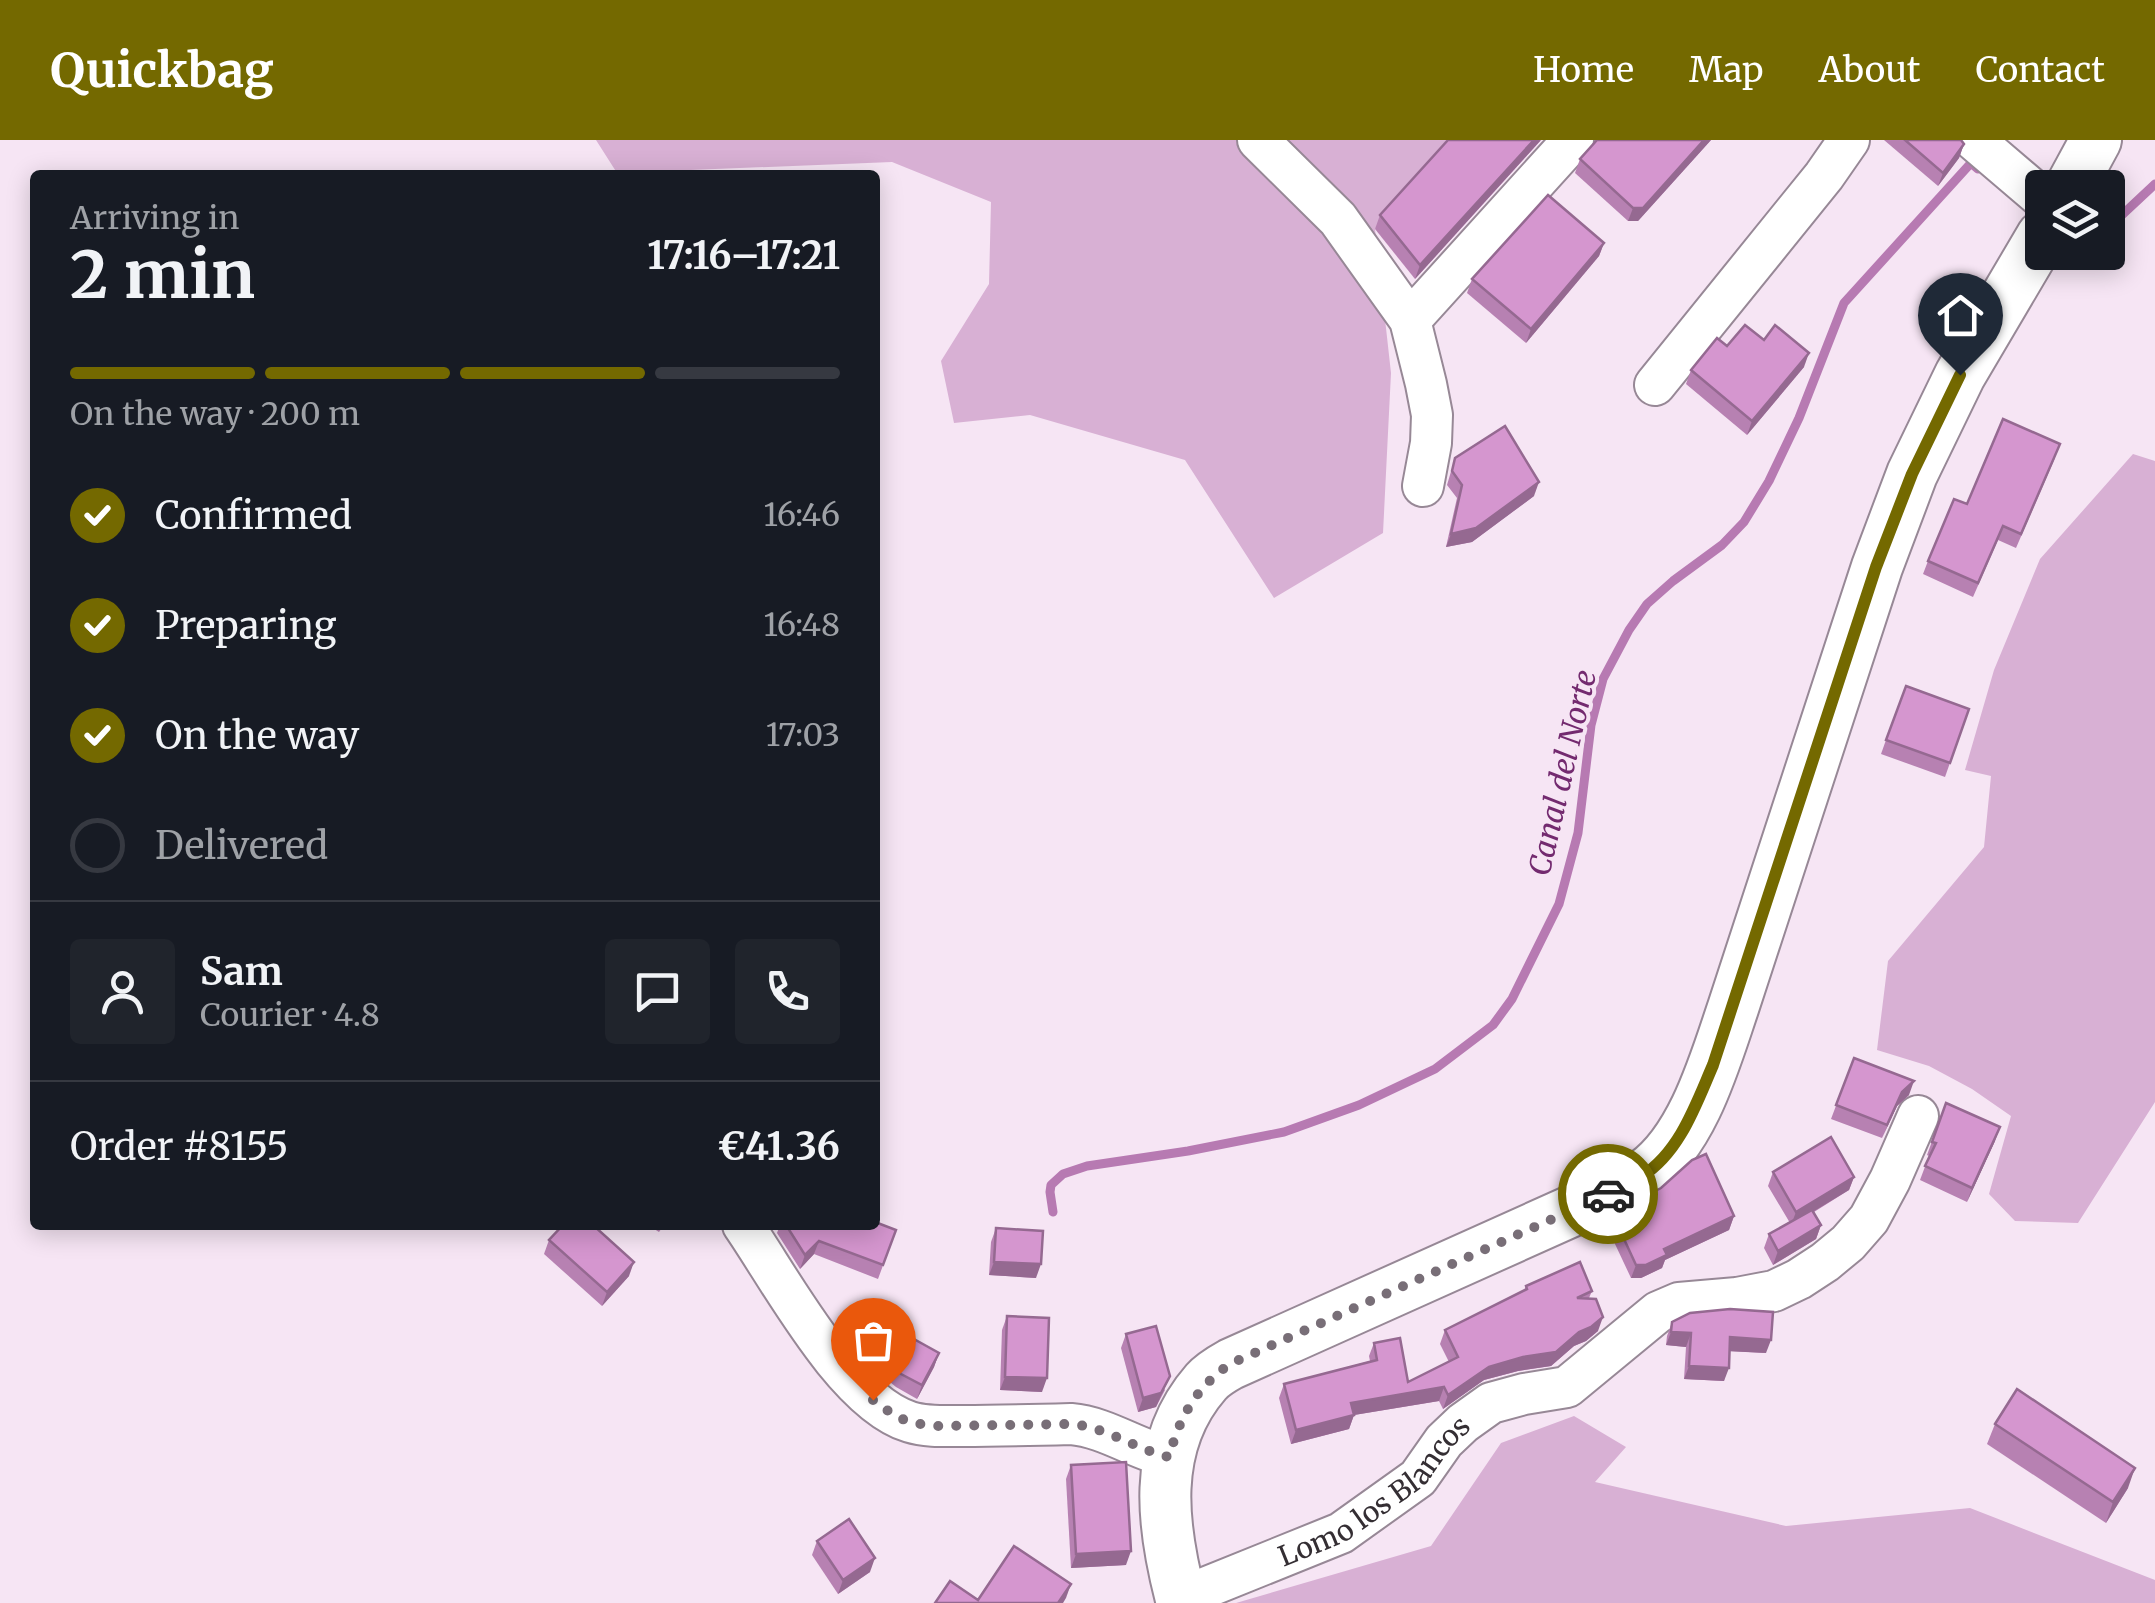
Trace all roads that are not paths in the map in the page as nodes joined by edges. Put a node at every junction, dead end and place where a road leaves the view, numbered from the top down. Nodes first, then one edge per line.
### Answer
1 (1258, 140) edge
2 (1572, 140) edge
3 (1849, 140) edge
4 (1974, 140) edge
5 (2096, 140) edge
6 (2080, 170) edge
7 (2025, 184) edge
8 (2025, 265) edge
9 (1410, 320) junction
10 (1655, 385) dead end
11 (1423, 486) dead end
12 (1918, 1116) dead end
13 (746, 1230) edge
14 (1169, 1457) junction
15 (1181, 1600) edge

1 - 9 street
2 - 9 street
3 - 10 street
4 - 7 street
5 - 6 main road
8 - 14 main road
9 - 11 street
12 - 15 street, Lomo los Blancos
13 - 14 street
14 - 15 main road

